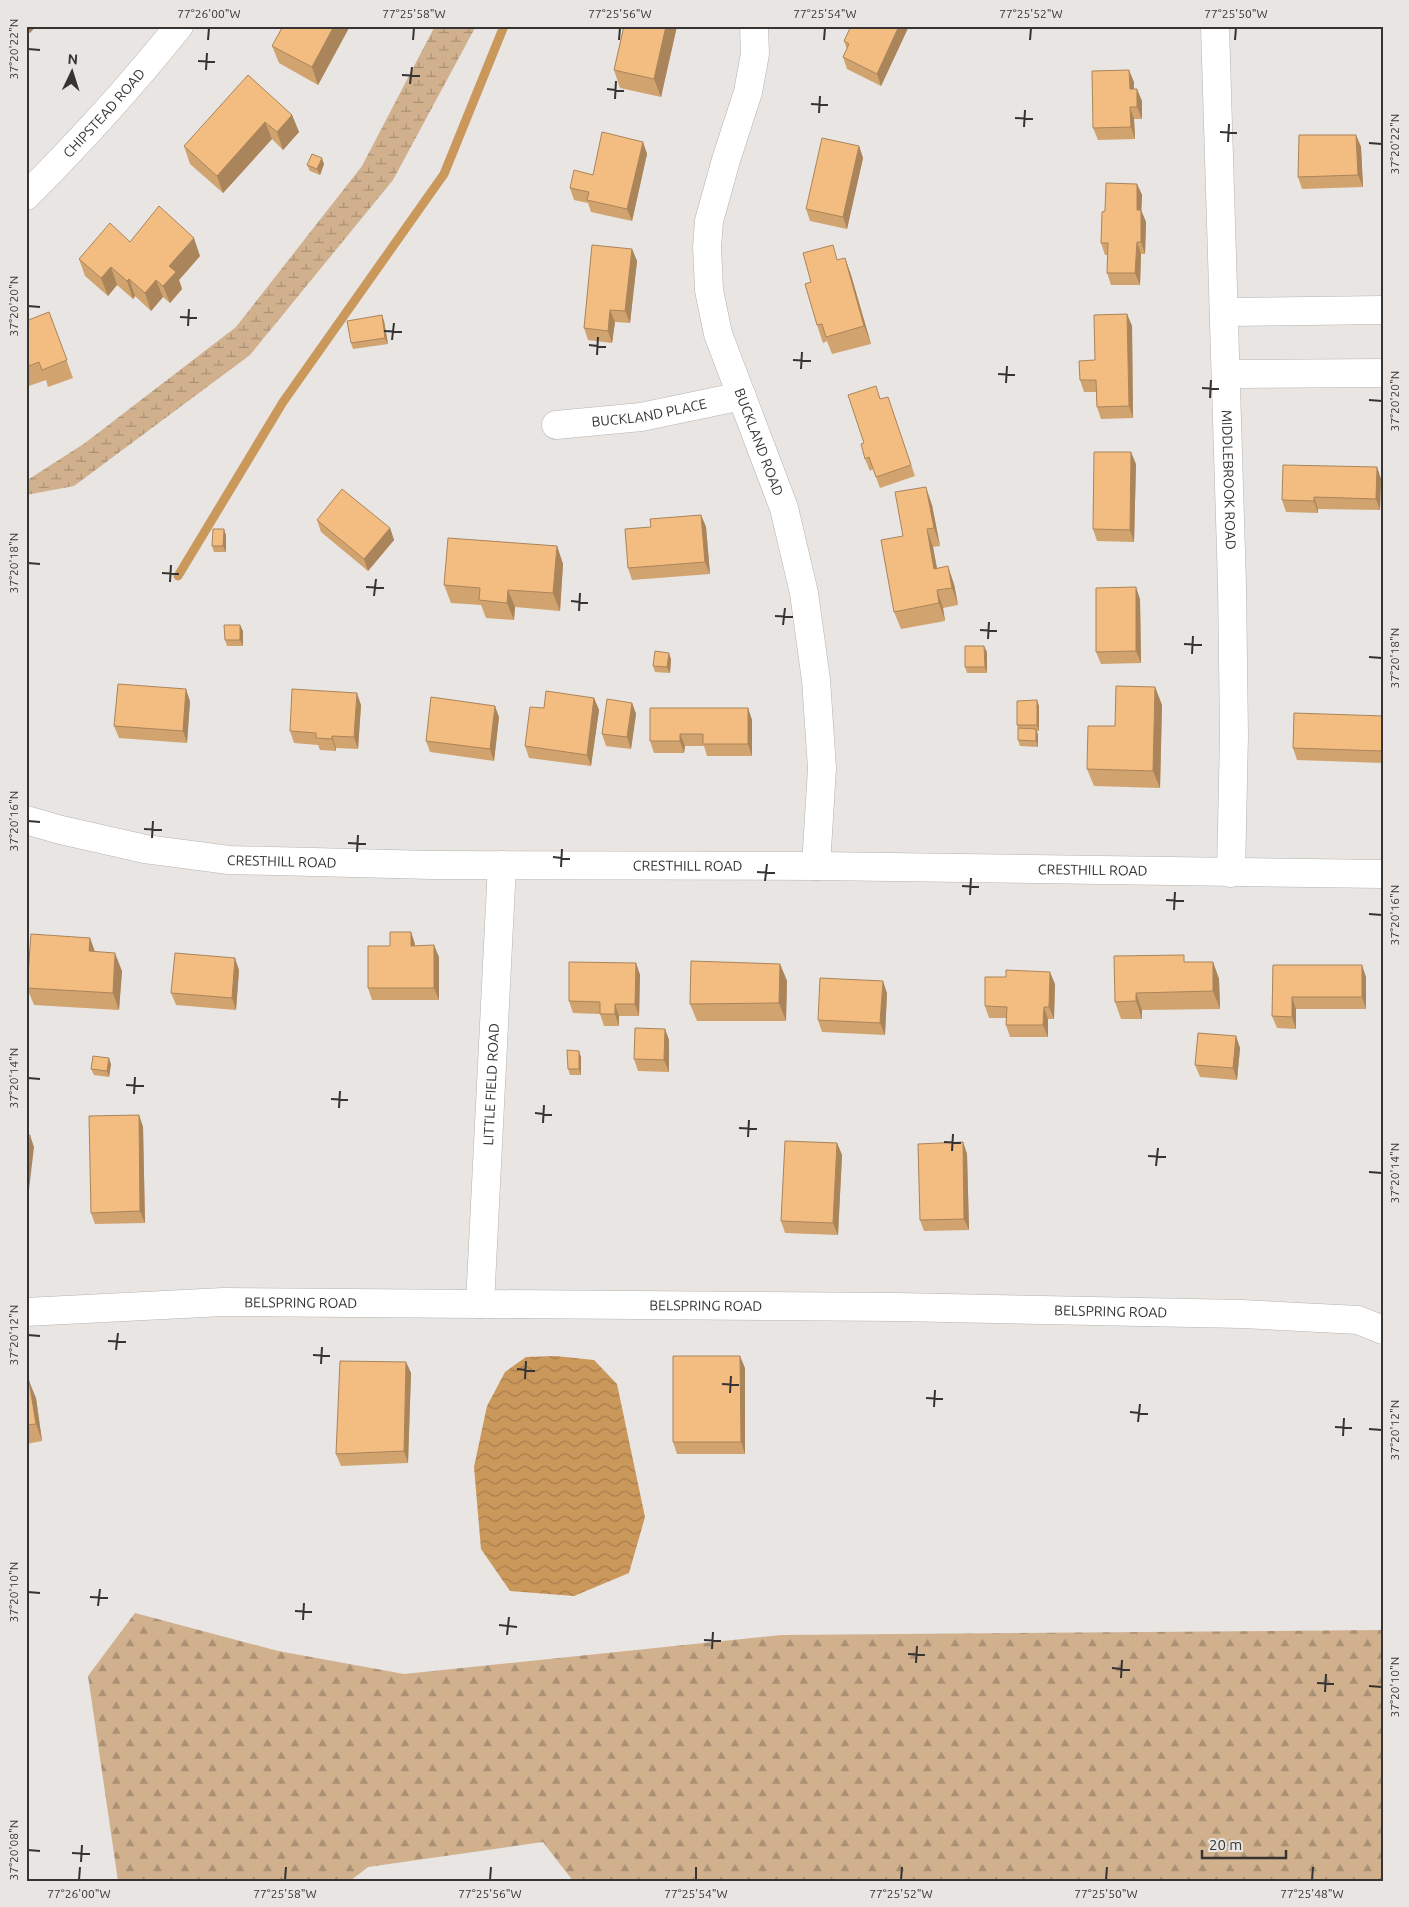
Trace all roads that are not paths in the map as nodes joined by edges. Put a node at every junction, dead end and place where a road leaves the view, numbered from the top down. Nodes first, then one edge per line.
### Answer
1 (179, 26) edge
2 (754, 26) edge
3 (1215, 26) edge
4 (26, 196) edge
5 (1383, 310) edge
6 (1224, 312) junction
7 (1383, 373) edge
8 (1226, 374) junction
9 (742, 396) junction
10 (556, 425) dead end
11 (26, 820) edge
12 (502, 865) junction
13 (816, 866) junction
14 (1231, 873) junction
15 (1383, 874) edge
16 (480, 1304) junction
17 (26, 1312) edge
18 (1383, 1330) edge

1 - 4 street, CHIPSTEAD ROAD
2 - 9 street, BUCKLAND ROAD
3 - 6 street, MIDDLEBROOK ROAD
5 - 6 street
6 - 8 street, MIDDLEBROOK ROAD
7 - 8 street
8 - 14 street, MIDDLEBROOK ROAD
9 - 10 street, BUCKLAND PLACE
9 - 13 street, BUCKLAND ROAD
11 - 12 street, CRESTHILL ROAD
12 - 13 street, CRESTHILL ROAD
12 - 16 street, LITTLE FIELD ROAD
13 - 14 street, CRESTHILL ROAD
14 - 15 street, CRESTHILL ROAD
16 - 17 street, BELSPRING ROAD
16 - 18 street, BELSPRING ROAD

